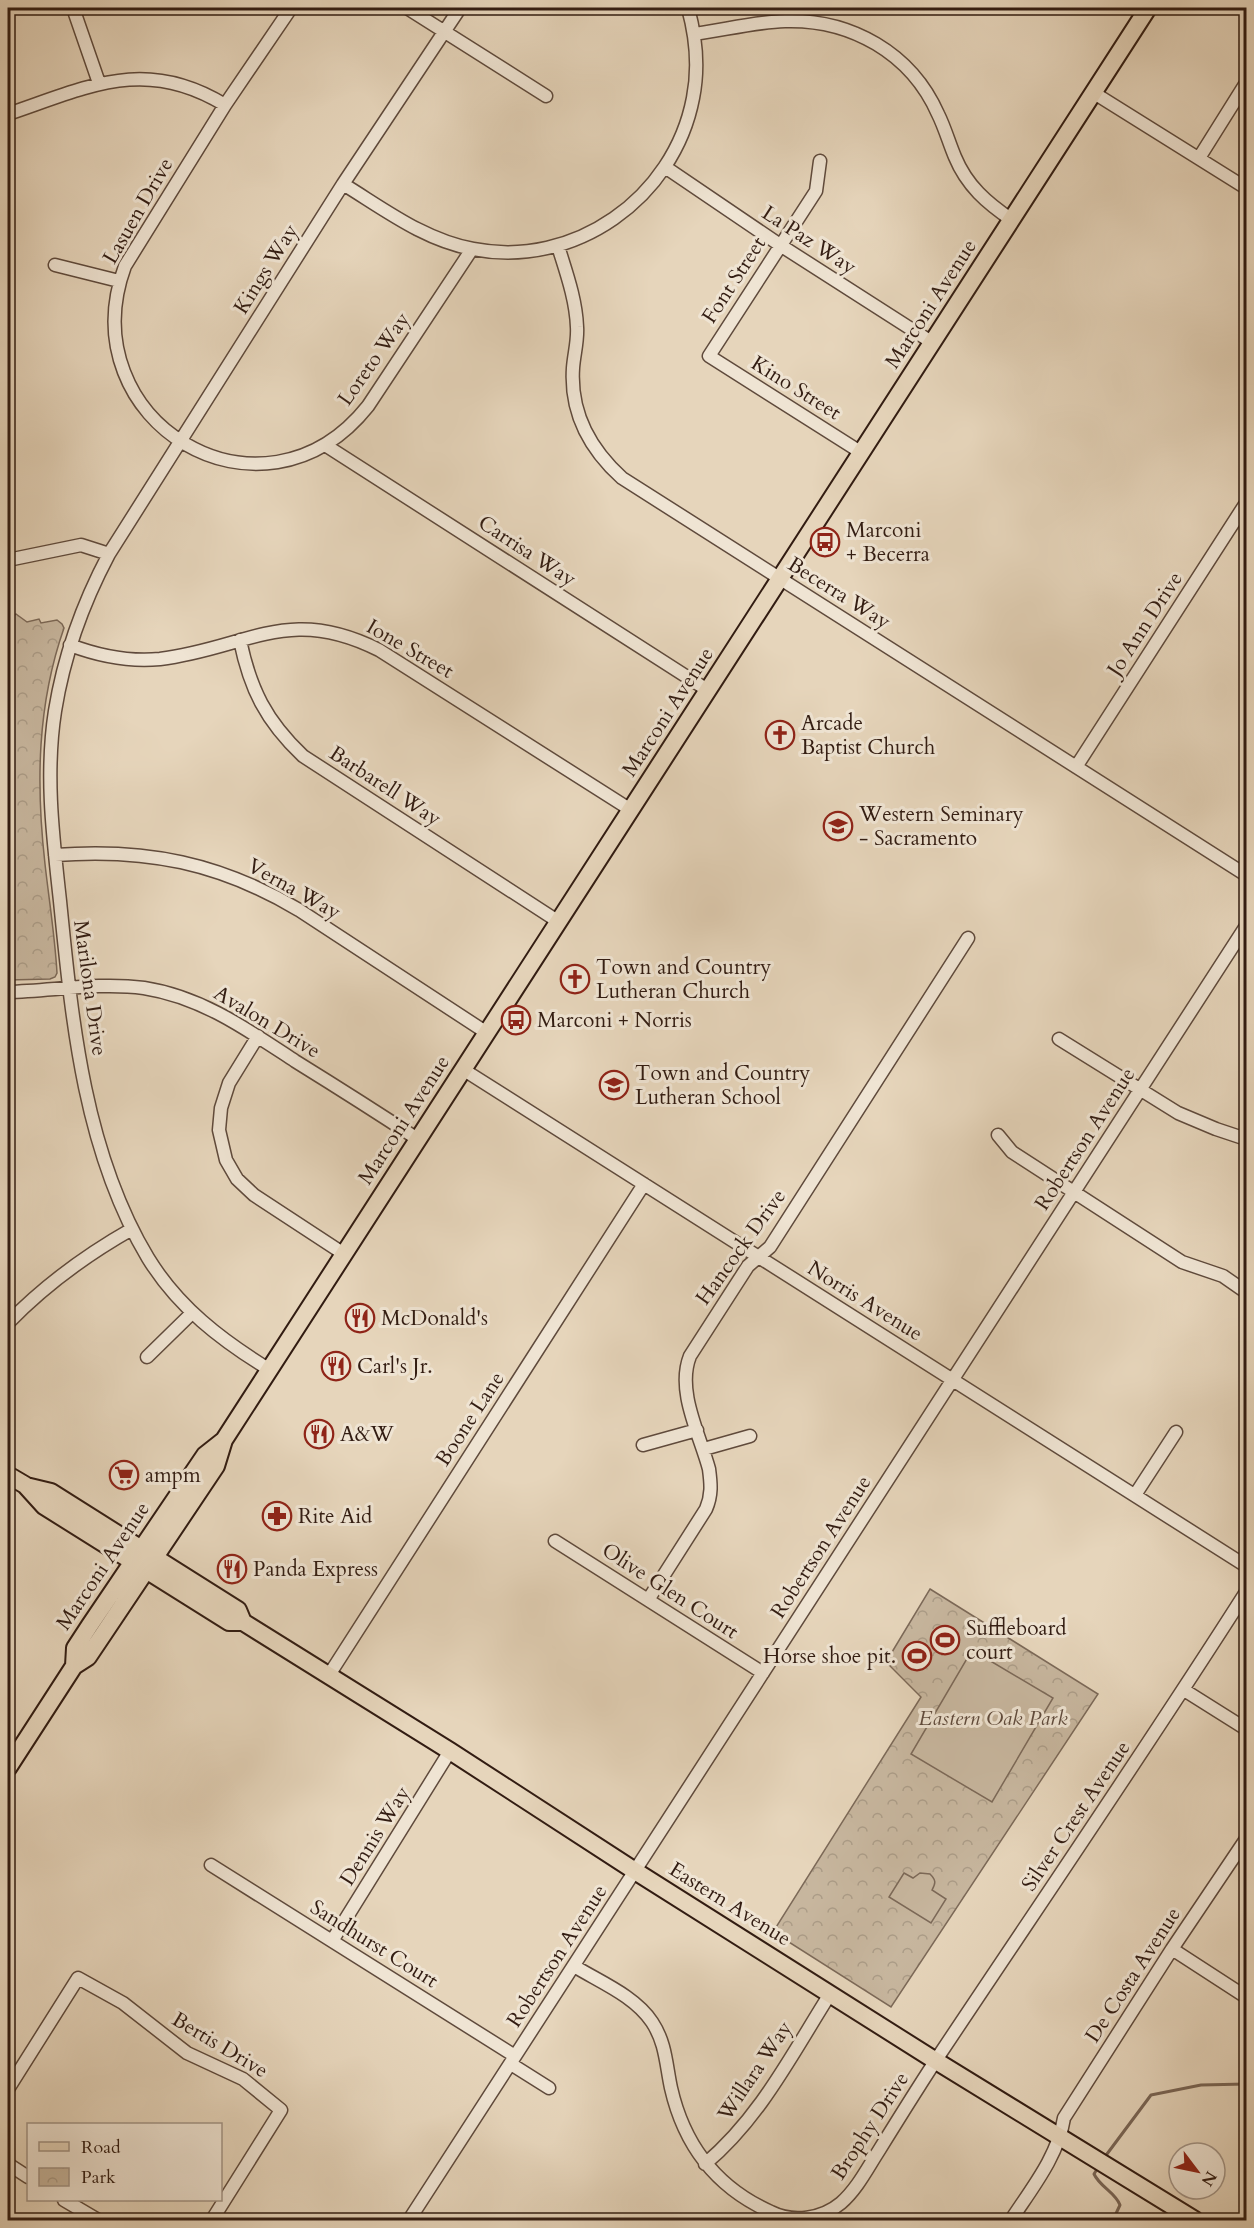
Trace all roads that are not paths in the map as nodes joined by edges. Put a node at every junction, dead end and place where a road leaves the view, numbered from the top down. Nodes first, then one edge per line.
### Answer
1 (73, 8) edge
2 (291, 8) edge
3 (406, 8) edge
4 (460, 8) edge
5 (688, 8) edge
6 (1148, 8) edge
7 (444, 32) junction
8 (694, 34) junction
9 (99, 83) junction
10 (1246, 84) edge
11 (1094, 93) junction
12 (546, 96) dead end
13 (225, 105) junction
14 (8, 114) edge
15 (1199, 158) junction
16 (820, 162) dead end
17 (665, 167) junction
18 (343, 184) junction
19 (1246, 188) edge
20 (1012, 220) junction
21 (780, 245) junction
22 (558, 246) junction
23 (472, 249) junction
24 (55, 265) dead end
25 (119, 281) junction
26 (933, 343) junction
27 (709, 356) joint
28 (181, 439) junction
29 (325, 445) junction
30 (862, 453) junction
31 (1246, 503) edge
32 (109, 554) junction
33 (8, 561) edge
34 (780, 580) junction
35 (240, 640) junction
36 (70, 645) junction
37 (709, 691) junction
38 (1076, 767) junction
39 (632, 810) junction
40 (55, 855) junction
41 (1246, 875) edge
42 (559, 922) junction
43 (1246, 926) edge
44 (968, 938) dead end
45 (68, 988) junction
46 (8, 992) edge
47 (487, 1033) junction
48 (258, 1036) junction
49 (1059, 1039) dead end
50 (464, 1070) junction
51 (1140, 1090) junction
52 (998, 1135) dead end
53 (1246, 1139) edge
54 (419, 1140) junction
55 (644, 1184) junction
56 (1075, 1192) junction
57 (132, 1229) junction
58 (344, 1254) junction
59 (759, 1257) junction
60 (1246, 1292) edge
61 (192, 1313) junction
62 (8, 1323) edge
63 (147, 1357) dead end
64 (270, 1370) junction
65 (953, 1380) junction
66 (697, 1430) junction
67 (1176, 1432) dead end
68 (750, 1436) dead end
69 (643, 1445) dead end
70 (704, 1449) junction
71 (8, 1475) edge
72 (1135, 1495) junction
73 (555, 1540) dead end
74 (144, 1560) junction
75 (1246, 1566) edge
76 (1246, 1592) edge
77 (648, 1600) junction
78 (763, 1673) junction
79 (329, 1675) junction
80 (1184, 1690) junction
81 (1246, 1729) edge
82 (450, 1751) junction
83 (8, 1768) edge
84 (1246, 1839) edge
85 (211, 1865) dead end
86 (635, 1871) junction
87 (332, 1941) junction
88 (1172, 1949) junction
89 (574, 1966) junction
90 (830, 1994) junction
91 (1246, 1996) edge
92 (513, 2060) junction
93 (936, 2060) junction
94 (549, 2088) dead end
95 (8, 2089) edge
96 (1061, 2137) junction
97 (705, 2163) junction
98 (8, 2164) edge
99 (27, 2176) edge
100 (67, 2201) edge
101 (808, 2219) edge
102 (98, 2220) edge
103 (212, 2220) edge
104 (409, 2220) edge
105 (1011, 2220) edge
106 (1195, 2220) edge

1 - 9 street
2 - 13 street, Lasuen Drive
3 - 7 street
4 - 7 street, Kings Way
5 - 8 street
6 - 11 main road, Marconi Avenue
7 - 12 street
7 - 18 street, Kings Way
8 - 17 street
8 - 20 street
9 - 13 street
9 - 14 street
10 - 15 street
11 - 15 street
11 - 20 main road, Marconi Avenue
13 - 25 street, Lasuen Drive
15 - 19 street
16 - 21 street, Font Street
17 - 21 street, La Paz Way
17 - 22 street
18 - 23 street
18 - 28 street, Kings Way
20 - 26 main road, Marconi Avenue
21 - 26 street, La Paz Way
21 - 27 street, Font Street
22 - 23 street
22 - 34 street, Becerra Way
23 - 29 street, Loreto Way
24 - 25 street
25 - 28 street, Lasuen Drive
26 - 30 main road, Marconi Avenue
27 - 30 street, Kino Street
28 - 29 street, Loreto Way
28 - 32 street, Kings Way
29 - 37 street, Carrisa Way
30 - 34 main road, Marconi Avenue
31 - 38 street, Jo Ann Drive
32 - 33 street
32 - 36 street, Marilona Drive
34 - 37 main road, Marconi Avenue
34 - 38 street, Becerra Way
35 - 36 street, Ione Street
35 - 39 street, Ione Street
35 - 42 street, Barbarell Way
36 - 40 street, Marilona Drive
37 - 39 main road, Marconi Avenue
38 - 41 street, Becerra Way
39 - 42 main road, Marconi Avenue
40 - 45 street, Marilona Drive
40 - 47 street, Verna Way
42 - 47 main road, Marconi Avenue
43 - 51 street, Robertson Avenue
44 - 59 street, Hancock Drive
45 - 46 street, Avalon Drive
45 - 48 street, Avalon Drive
45 - 57 street, Marilona Drive
47 - 50 main road, Marconi Avenue
48 - 54 street, Avalon Drive
48 - 58 street
49 - 51 street
50 - 54 main road, Marconi Avenue
50 - 55 street, Norris Avenue
51 - 53 street
51 - 56 street, Robertson Avenue
52 - 56 street
54 - 58 main road, Marconi Avenue
55 - 59 street, Norris Avenue
55 - 79 street, Boone Lane
56 - 60 street
56 - 65 street, Robertson Avenue
57 - 61 street, Marilona Drive
57 - 62 street
58 - 64 main road, Marconi Avenue
59 - 65 street, Norris Avenue
59 - 66 street, Hancock Drive
61 - 63 street
61 - 64 street, Marilona Drive
64 - 74 main road, Marconi Avenue
65 - 72 street, Norris Avenue
65 - 78 street, Robertson Avenue
66 - 69 street
66 - 70 street, Hancock Drive
67 - 72 street
68 - 70 street
70 - 77 street, Hancock Drive
71 - 74 main road, Eastern Avenue
72 - 75 street, Norris Avenue
73 - 77 street, Olive Glen Court
74 - 79 main road, Eastern Avenue
74 - 83 main road, Marconi Avenue
76 - 80 street, Silver Crest Avenue
77 - 78 street, Olive Glen Court
78 - 86 street, Robertson Avenue
79 - 82 main road, Eastern Avenue
80 - 81 street
80 - 93 street, Silver Crest Avenue
82 - 86 main road, Eastern Avenue
82 - 87 street, Dennis Way
84 - 88 street, De Costa Avenue
85 - 87 street, Sandhurst Court
86 - 89 street, Robertson Avenue
86 - 90 main road, Eastern Avenue
87 - 92 street, Sandhurst Court
88 - 91 street
88 - 96 street, De Costa Avenue
89 - 92 street, Robertson Avenue
89 - 97 street, Brophy Drive
90 - 93 main road, Eastern Avenue
90 - 97 street, Willara Way
92 - 94 street, Sandhurst Court
92 - 104 street, Robertson Avenue
93 - 96 main road, Eastern Avenue
93 - 101 street, Brophy Drive
95 - 103 street, Bertis Drive
96 - 105 street, De Costa Avenue
96 - 106 main road, Eastern Avenue
97 - 101 street, Brophy Drive
98 - 99 street
100 - 102 street

